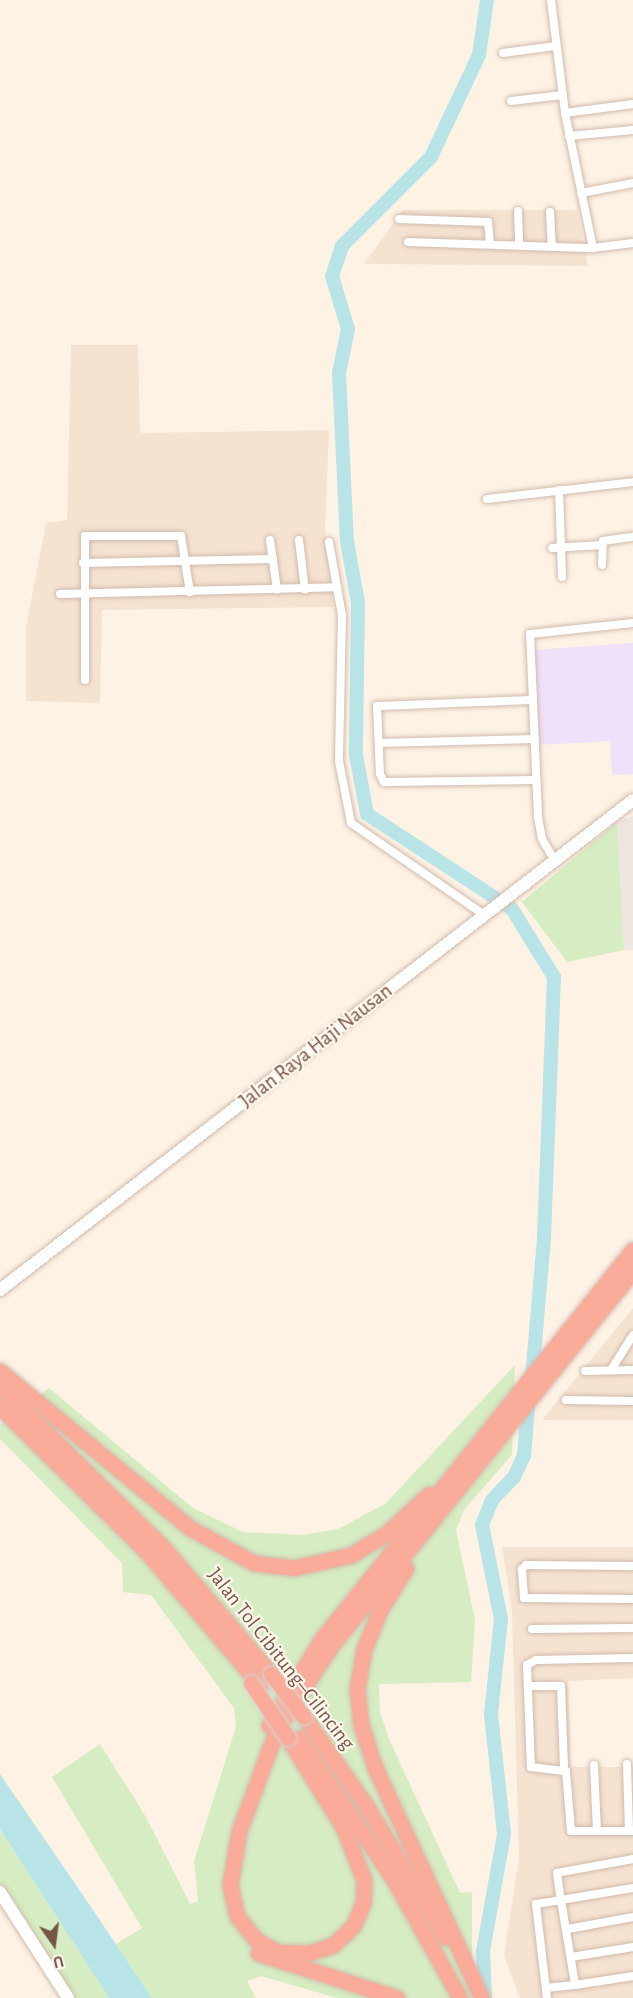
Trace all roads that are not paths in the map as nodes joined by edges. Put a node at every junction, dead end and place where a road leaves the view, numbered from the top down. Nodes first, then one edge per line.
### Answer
1 (551, 0) edge
2 (556, 46) junction
3 (503, 53) dead end
4 (562, 95) junction
5 (511, 101) dead end
6 (633, 104) edge
7 (565, 113) junction
8 (633, 130) edge
9 (569, 136) junction
10 (633, 183) edge
11 (581, 193) junction
12 (518, 211) dead end
13 (550, 212) dead end
14 (399, 219) dead end
15 (408, 242) dead end
16 (633, 243) edge
17 (490, 244) junction
18 (519, 245) junction
19 (552, 246) junction
20 (593, 248) junction
21 (633, 482) edge
22 (559, 490) junction
23 (487, 499) dead end
24 (633, 537) edge
25 (270, 540) dead end
26 (299, 540) dead end
27 (329, 542) dead end
28 (603, 545) junction
29 (556, 548) junction
30 (273, 560) junction
31 (188, 562) junction
32 (83, 563) junction
33 (602, 565) dead end
34 (562, 577) dead end
35 (337, 587) junction
36 (277, 590) junction
37 (305, 590) junction
38 (190, 592) junction
39 (60, 594) dead end
40 (84, 594) junction
41 (633, 623) edge
42 (85, 680) dead end
43 (533, 699) junction
44 (535, 739) junction
45 (379, 743) junction
46 (536, 780) junction
47 (632, 801) edge
48 (554, 859) junction
49 (486, 912) junction
50 (633, 1250) edge
51 (633, 1270) edge
52 (0, 1290) edge
53 (633, 1335) edge
54 (629, 1345) edge
55 (611, 1370) junction
56 (633, 1370) edge
57 (0, 1371) edge
58 (585, 1371) dead end
59 (0, 1387) edge
60 (566, 1400) dead end
61 (633, 1401) edge
62 (0, 1407) edge
63 (487, 1433) junction
64 (457, 1491) junction
65 (633, 1566) edge
66 (174, 1583) junction
67 (633, 1599) edge
68 (633, 1628) edge
69 (532, 1629) dead end
70 (633, 1658) edge
71 (528, 1686) junction
72 (627, 1764) dead end
73 (594, 1765) dead end
74 (564, 1769) junction
75 (597, 1831) junction
76 (631, 1831) edge
77 (633, 1859) edge
78 (633, 1888) edge
79 (0, 1892) edge
80 (561, 1900) junction
81 (633, 1917) edge
82 (568, 1929) junction
83 (633, 1947) edge
84 (572, 1957) junction
85 (633, 1976) edge
86 (575, 1984) junction
87 (548, 1988) junction
88 (68, 1998) edge
89 (397, 1998) edge
90 (460, 1998) edge
91 (477, 1998) edge
92 (482, 1998) edge
93 (547, 1998) edge

1 - 2 street
2 - 3 street
2 - 4 street
4 - 5 street
4 - 7 street
6 - 7 street
7 - 9 street
8 - 9 street
9 - 11 street
10 - 11 street
11 - 20 street
12 - 18 street
13 - 19 street
14 - 17 street
15 - 17 street
16 - 20 street
17 - 18 street
18 - 19 street
19 - 20 street
21 - 22 street
22 - 23 street
22 - 29 street
24 - 28 street
25 - 30 street
26 - 37 street
27 - 35 street
28 - 29 street
28 - 33 street
29 - 34 street
30 - 31 street
30 - 36 street
31 - 32 street
31 - 32 street
31 - 38 street
32 - 40 street
35 - 37 street
35 - 49 street
36 - 37 street
36 - 38 street
38 - 40 street
39 - 40 street
40 - 42 street
41 - 43 street
43 - 44 street
43 - 45 street
44 - 45 street
44 - 46 street
45 - 46 street
46 - 48 street
47 - 48 main road, Jalan Raya Haji Nausan
48 - 49 main road, Jalan Raya Haji Nausan
49 - 52 main road, Jalan Raya Haji Nausan
50 - 63 highway
51 - 64 highway
53 - 54 street
54 - 55 street
55 - 56 street
55 - 58 street
57 - 63 highway
59 - 91 highway, Jalan Tol Cibitung–Cilincing, bridge
60 - 61 street
62 - 66 highway, Jalan Tol Cibitung–Cilincing
63 - 89 highway, bridge
64 - 66 highway, bridge
64 - 92 highway
65 - 67 street
66 - 90 highway, Jalan Tol Cibitung–Cilincing
68 - 69 street
70 - 71 street
71 - 74 street
71 - 74 street
72 - 76 street
73 - 75 street
74 - 75 street
75 - 76 street
77 - 80 street
78 - 80 street
79 - 88 main road
80 - 82 street
80 - 87 street
81 - 82 street
82 - 84 street
83 - 84 street
84 - 86 street
85 - 86 street
86 - 87 street
87 - 93 street

